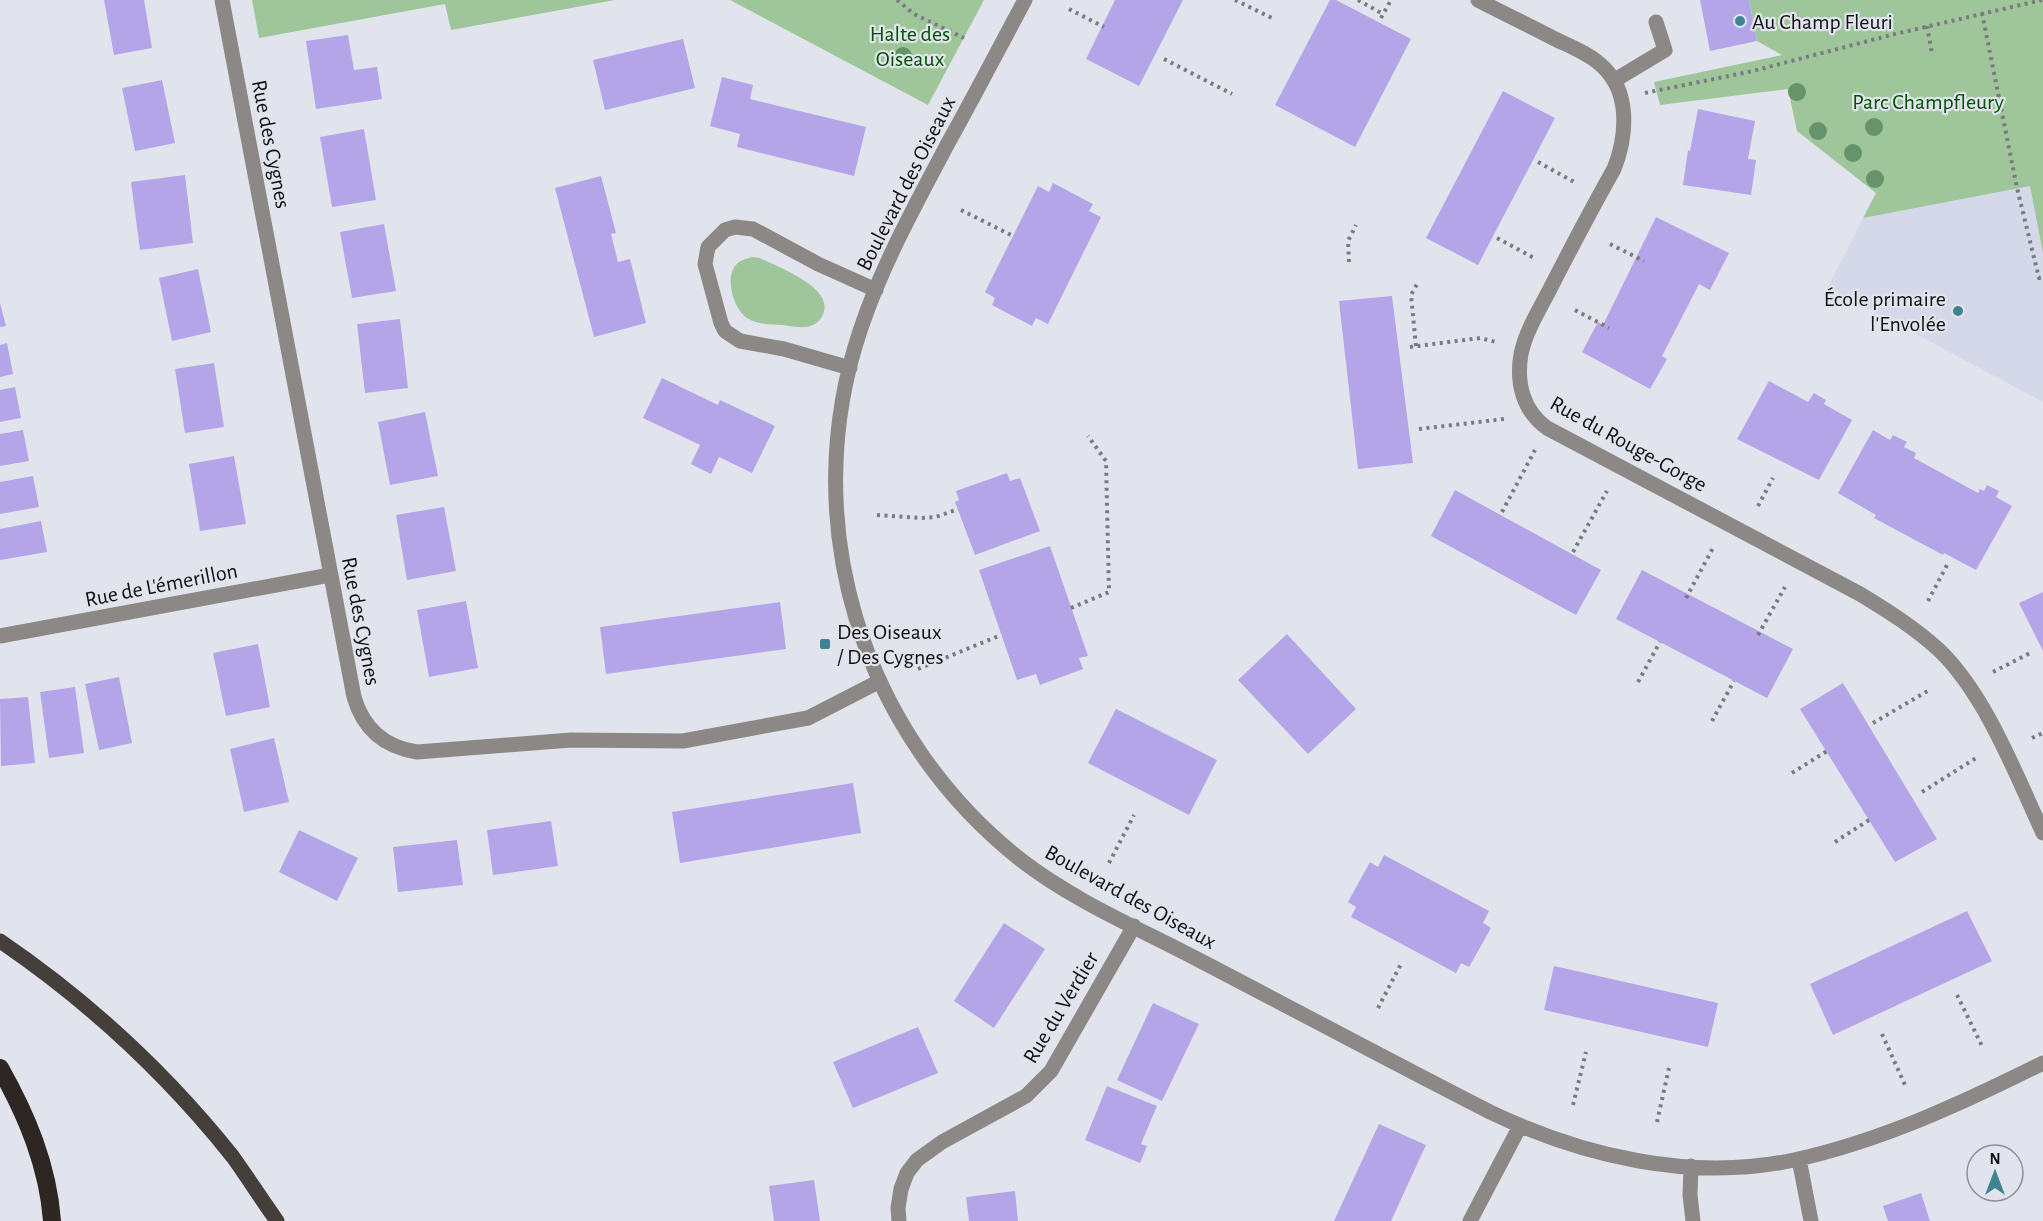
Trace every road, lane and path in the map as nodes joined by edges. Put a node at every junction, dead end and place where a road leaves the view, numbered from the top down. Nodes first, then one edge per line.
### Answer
1 (222, 0) edge
2 (897, 0) edge
3 (1025, 0) edge
4 (1235, 0) edge
5 (1358, 0) edge
6 (1391, 0) edge
7 (1478, 0) edge
8 (2042, 0) edge
9 (1069, 9) dead end
10 (1982, 13) junction
11 (1272, 18) dead end
12 (1656, 22) dead end
13 (1927, 26) junction
14 (1104, 27) dead end
15 (964, 38) dead end
16 (1932, 53) dead end
17 (1164, 59) dead end
18 (1615, 80) junction
19 (1653, 91) dead end
20 (1232, 94) dead end
21 (1538, 162) dead end
22 (1576, 183) dead end
23 (961, 210) dead end
24 (1356, 225) dead end
25 (1013, 236) dead end
26 (1497, 238) dead end
27 (1610, 244) dead end
28 (1536, 259) dead end
29 (1644, 261) dead end
30 (1349, 262) dead end
31 (2043, 277) edge
32 (1417, 284) dead end
33 (876, 290) junction
34 (1575, 310) dead end
35 (1609, 328) dead end
36 (1496, 342) dead end
37 (1416, 346) junction
38 (1410, 347) dead end
39 (850, 368) junction
40 (1504, 420) dead end
41 (1419, 429) dead end
42 (1088, 436) dead end
43 (1535, 450) dead end
44 (1773, 478) dead end
45 (1607, 491) dead end
46 (1758, 506) dead end
47 (958, 509) dead end
48 (1502, 512) dead end
49 (877, 515) dead end
50 (1713, 548) dead end
51 (1574, 552) dead end
52 (1947, 565) dead end
53 (330, 575) junction
54 (1785, 587) dead end
55 (1686, 598) dead end
56 (1928, 602) dead end
57 (1071, 608) dead end
58 (1001, 635) dead end
59 (1758, 635) dead end
60 (0, 636) edge
61 (1660, 642) dead end
62 (2032, 652) dead end
63 (918, 669) dead end
64 (1993, 672) dead end
65 (880, 681) junction
66 (1734, 681) dead end
67 (1638, 682) dead end
68 (1931, 688) dead end
69 (1712, 721) dead end
70 (1873, 723) dead end
71 (2043, 733) edge
72 (2032, 738) dead end
73 (1827, 751) dead end
74 (1976, 758) dead end
75 (1792, 773) dead end
76 (1922, 792) dead end
77 (1134, 815) dead end
78 (1869, 820) dead end
79 (2043, 833) edge
80 (1835, 842) dead end
81 (1109, 863) dead end
82 (1134, 926) junction
83 (0, 941) edge
84 (1401, 964) dead end
85 (1958, 995) dead end
86 (1378, 1008) dead end
87 (1882, 1034) dead end
88 (1983, 1048) dead end
89 (1586, 1052) dead end
90 (2043, 1063) edge
91 (0, 1068) edge
92 (1669, 1068) dead end
93 (1905, 1085) dead end
94 (1573, 1104) dead end
95 (1657, 1122) dead end
96 (1520, 1126) junction
97 (1799, 1159) junction
98 (1691, 1166) junction
99 (52, 1221) edge
100 (277, 1221) edge
101 (899, 1221) edge
102 (1470, 1221) edge
103 (1693, 1221) edge
104 (1811, 1221) edge

1 - 53 street, Rue des Cygnes
2 - 15 path
3 - 33 street, Boulevard des Oiseaux
4 - 11 path
5 - 6 path
7 - 18 street, Rue du Rouge-Gorge
8 - 10 path
9 - 14 path
10 - 13 path
10 - 31 path
12 - 18 street
13 - 16 path
13 - 19 path
17 - 20 path
18 - 79 street, Rue du Rouge-Gorge
21 - 22 path
23 - 25 path
24 - 30 path
26 - 28 path
27 - 29 path
32 - 37 path
33 - 39 street, Boulevard des Oiseaux
33 - 39 street, Boulevard des Oiseaux
34 - 35 path
36 - 37 path
37 - 38 path
39 - 65 street, Boulevard des Oiseaux
40 - 41 path
42 - 57 path
43 - 48 path
44 - 46 path
45 - 51 path
47 - 49 path
50 - 55 path
52 - 56 path
53 - 60 street, Rue de L'émerillon
53 - 65 street, Rue des Cygnes
54 - 59 path
58 - 63 path
61 - 67 path
62 - 64 path
65 - 82 street, Boulevard des Oiseaux
66 - 69 path
68 - 70 path
71 - 72 path
73 - 75 path
74 - 76 path
77 - 81 path
78 - 80 path
82 - 96 street, Boulevard des Oiseaux
82 - 101 street, Rue du Verdier
83 - 100 main road
84 - 86 path
85 - 88 path
87 - 93 path
89 - 94 path
90 - 97 street, Boulevard des Oiseaux
91 - 99 highway
92 - 95 path
96 - 98 street, Boulevard des Oiseaux
96 - 102 street
97 - 98 street, Boulevard des Oiseaux
97 - 104 street
98 - 103 street

